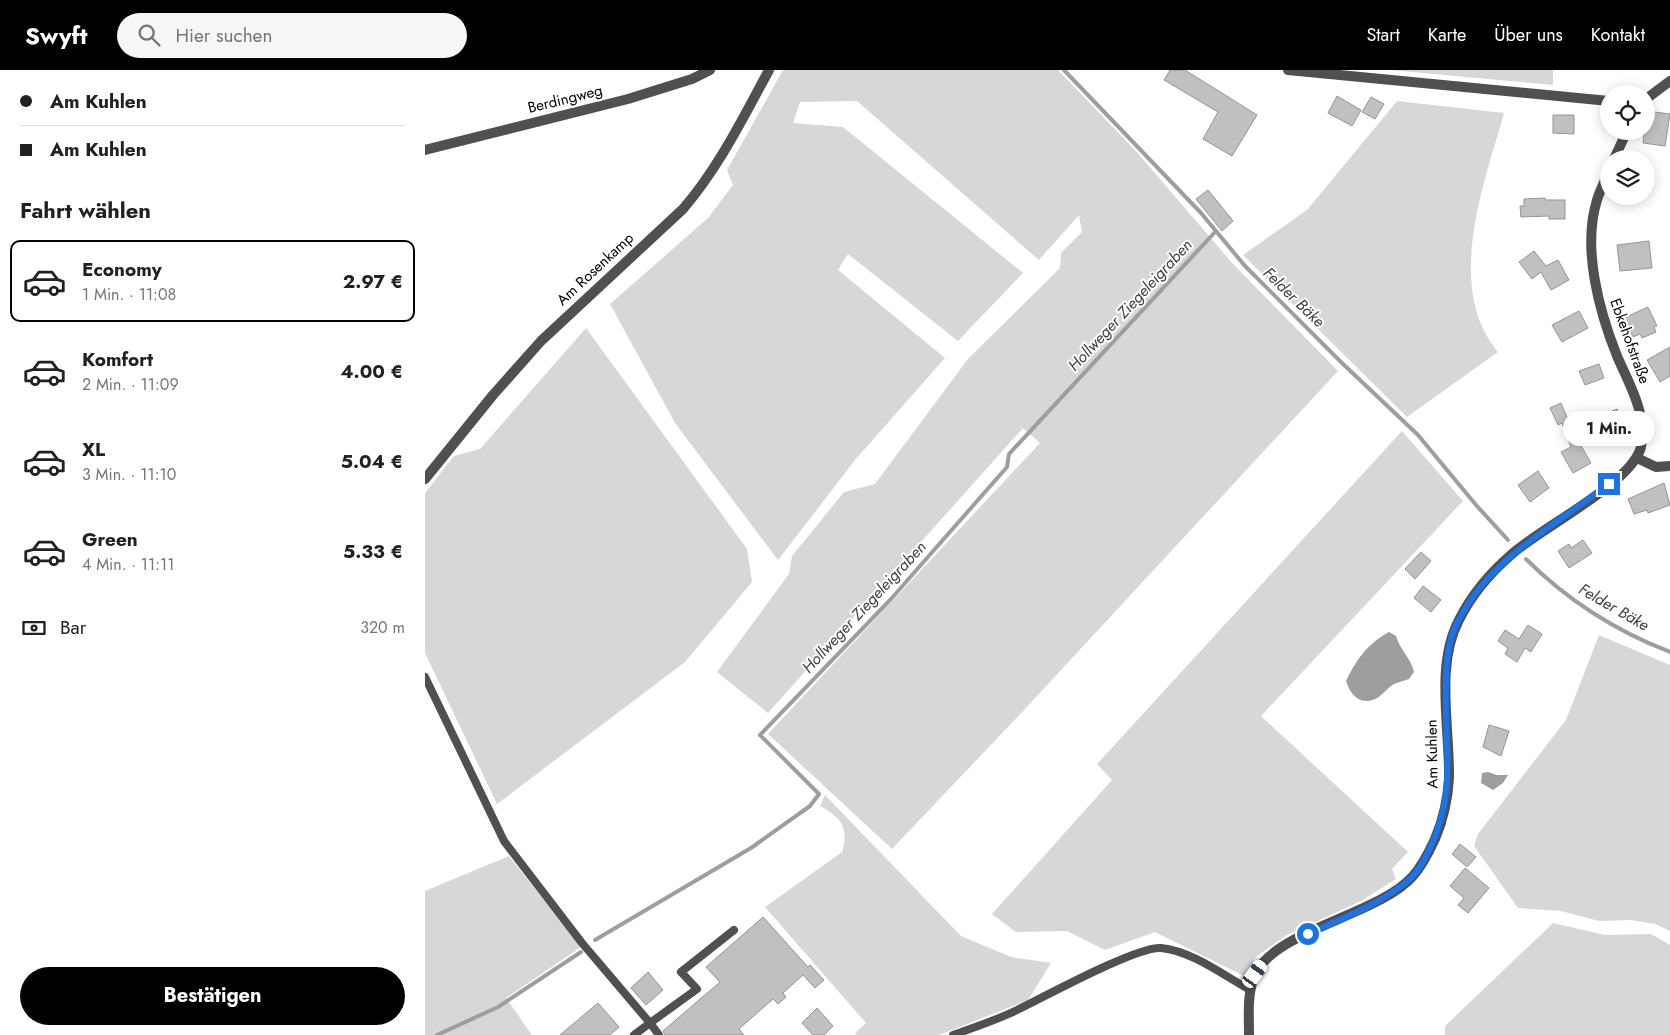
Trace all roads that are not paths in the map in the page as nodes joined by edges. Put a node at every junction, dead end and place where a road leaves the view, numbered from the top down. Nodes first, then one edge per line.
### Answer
1 (710, 70) edge
2 (769, 70) edge
3 (1288, 70) edge
4 (1670, 81) edge
5 (1655, 92) edge
6 (1600, 100) edge
7 (425, 150) edge
8 (1600, 194) edge
9 (1637, 458) junction
10 (1670, 466) edge
11 (425, 479) edge
12 (425, 678) edge
13 (735, 930) dead end
14 (1250, 990) junction
15 (649, 1023) junction
16 (634, 1035) edge
17 (659, 1035) edge
18 (953, 1035) edge
19 (1249, 1035) edge

1 - 7 street, Berdingweg
2 - 11 street, Am Rosenkamp
3 - 6 street
4 - 5 street
8 - 9 street, Ebkehofstraße
9 - 10 street
9 - 14 street, Am Kuhlen
12 - 15 lane
13 - 15 lane
14 - 18 lane
14 - 19 street, Am Kuhlen
15 - 16 lane
15 - 17 lane

